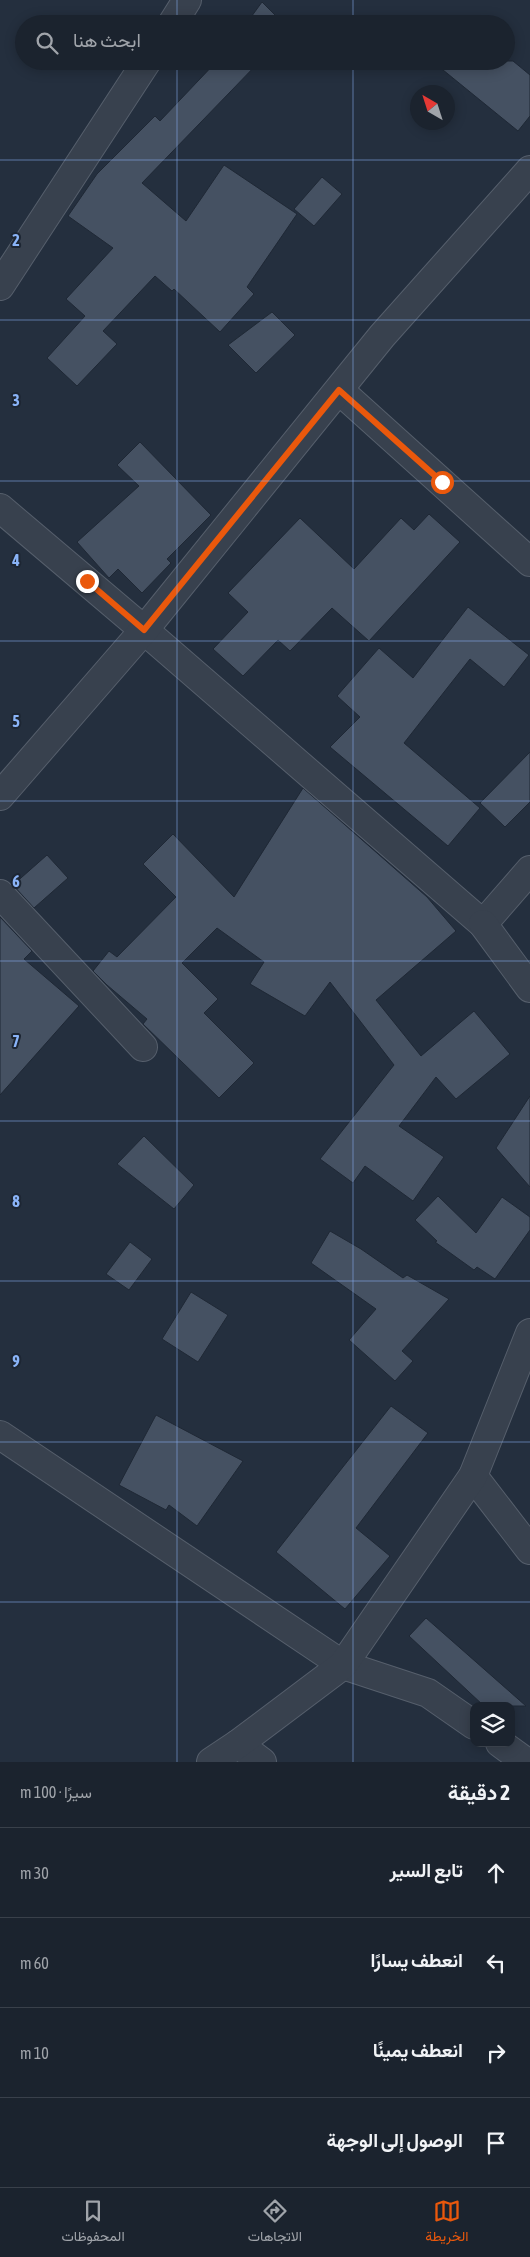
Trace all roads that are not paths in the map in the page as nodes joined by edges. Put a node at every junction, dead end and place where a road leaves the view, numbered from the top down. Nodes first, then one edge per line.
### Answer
1 (187, 0) edge
2 (178, 15) edge
3 (141, 70) edge
4 (530, 170) edge
5 (0, 286) edge
6 (339, 390) junction
7 (0, 508) edge
8 (530, 562) edge
9 (144, 630) junction
10 (0, 796) edge
11 (530, 870) edge
12 (0, 894) edge
13 (483, 924) junction
14 (530, 988) edge
15 (143, 1047) dead end
16 (528, 1342) edge
17 (0, 1435) edge
18 (473, 1476) junction
19 (530, 1550) edge
20 (343, 1665) junction
21 (470, 1722) edge
22 (238, 1744) junction
23 (505, 1747) edge
24 (211, 1762) edge
25 (262, 1762) edge
26 (526, 1762) edge

1 - 2 street
3 - 5 street
4 - 6 street
6 - 8 street
6 - 9 street
7 - 9 street
9 - 10 street
9 - 13 street
11 - 13 street
12 - 15 street
13 - 14 street
16 - 18 street
17 - 20 street
18 - 19 street
18 - 20 street
20 - 21 street
20 - 22 street
22 - 24 street
22 - 25 street
23 - 26 street

